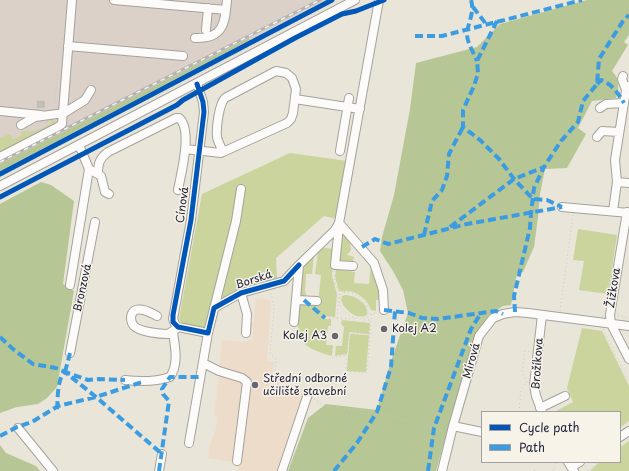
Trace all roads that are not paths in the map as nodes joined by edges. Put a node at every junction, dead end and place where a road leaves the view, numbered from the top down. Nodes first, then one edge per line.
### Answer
1 (72, 0) edge
2 (114, 0) edge
3 (227, 0) edge
4 (355, 0) edge
5 (379, 0) edge
6 (208, 8) junction
7 (226, 12) junction
8 (206, 30) dead end
9 (195, 38) dead end
10 (68, 46) junction
11 (182, 56) dead end
12 (623, 76) dead end
13 (197, 84) junction
14 (628, 88) edge
15 (91, 90) dead end
16 (348, 98) dead end
17 (295, 99) junction
18 (624, 102) junction
19 (347, 107) junction
20 (600, 108) dead end
21 (360, 110) junction
22 (0, 111) edge
23 (64, 112) junction
24 (41, 113) junction
25 (21, 125) dead end
26 (619, 132) junction
27 (597, 136) dead end
28 (78, 145) junction
29 (185, 149) junction
30 (340, 150) dead end
31 (200, 151) junction
32 (223, 152) junction
33 (0, 157) edge
34 (88, 169) junction
35 (98, 172) junction
36 (617, 182) junction
37 (629, 183) edge
38 (0, 186) edge
39 (241, 188) dead end
40 (178, 190) dead end
41 (109, 194) dead end
42 (562, 207) dead end
43 (613, 211) junction
44 (628, 213) edge
45 (95, 222) dead end
46 (339, 223) junction
47 (299, 265) junction
48 (353, 266) dead end
49 (72, 273) junction
50 (84, 277) junction
51 (70, 285) dead end
52 (241, 293) junction
53 (296, 300) junction
54 (317, 301) dead end
55 (214, 308) junction
56 (384, 310) road end
57 (542, 315) junction
58 (157, 316) dead end
59 (294, 322) dead end
60 (611, 324) junction
61 (629, 326) edge
62 (175, 330) junction
63 (208, 333) junction
64 (246, 333) dead end
65 (70, 353) dead end
66 (629, 359) edge
67 (203, 363) junction
68 (125, 380) dead end
69 (308, 394) road end
70 (565, 396) dead end
71 (541, 410) edge
72 (18, 428) dead end
73 (452, 430) junction
74 (481, 432) edge
75 (189, 443) dead end
76 (162, 454) dead end
77 (237, 461) dead end
78 (52, 471) edge
79 (159, 471) edge
80 (282, 471) edge
81 (442, 471) edge

1 - 10 street
2 - 6 street
3 - 7 street
4 - 13 street
5 - 21 street, Borská
6 - 7 street
6 - 8 street
7 - 9 street
10 - 11 street
10 - 23 street
12 - 14 street
13 - 28 street
13 - 31 street, Cínová
14 - 18 street
15 - 23 street
16 - 19 street
17 - 19 street
17 - 32 street
17 - 32 street
18 - 20 street
18 - 26 street
19 - 21 street
19 - 30 street
21 - 46 street, Borská
22 - 24 street
23 - 24 street
23 - 33 street
24 - 25 street
26 - 27 street
26 - 36 street
28 - 34 street
28 - 38 street
29 - 31 street
29 - 35 street
29 - 40 street
31 - 32 street
31 - 62 street, Cínová
34 - 35 street
34 - 49 street
35 - 41 street
36 - 37 street
36 - 43 street
39 - 55 street
42 - 43 street
43 - 44 street
44 - 60 street, Žižkova
45 - 50 street, Bronzová
46 - 47 street, Borská
46 - 48 street
46 - 56 street
47 - 52 street, Borská
47 - 53 street
49 - 50 street
49 - 51 street
50 - 65 street, Bronzová
52 - 55 street, Borská
52 - 64 street
53 - 54 street
53 - 59 street
55 - 63 street
57 - 60 street, Mírová
57 - 71 street, Brožíkova
57 - 73 street, Mírová
58 - 62 street
60 - 61 street, Mírová
60 - 66 street, Žižkova
62 - 63 street
62 - 68 street, Cínová
63 - 67 street
67 - 75 street
67 - 77 street
69 - 80 street
70 - 71 street
72 - 78 street
73 - 74 street
73 - 81 street, Mírová
76 - 79 street

